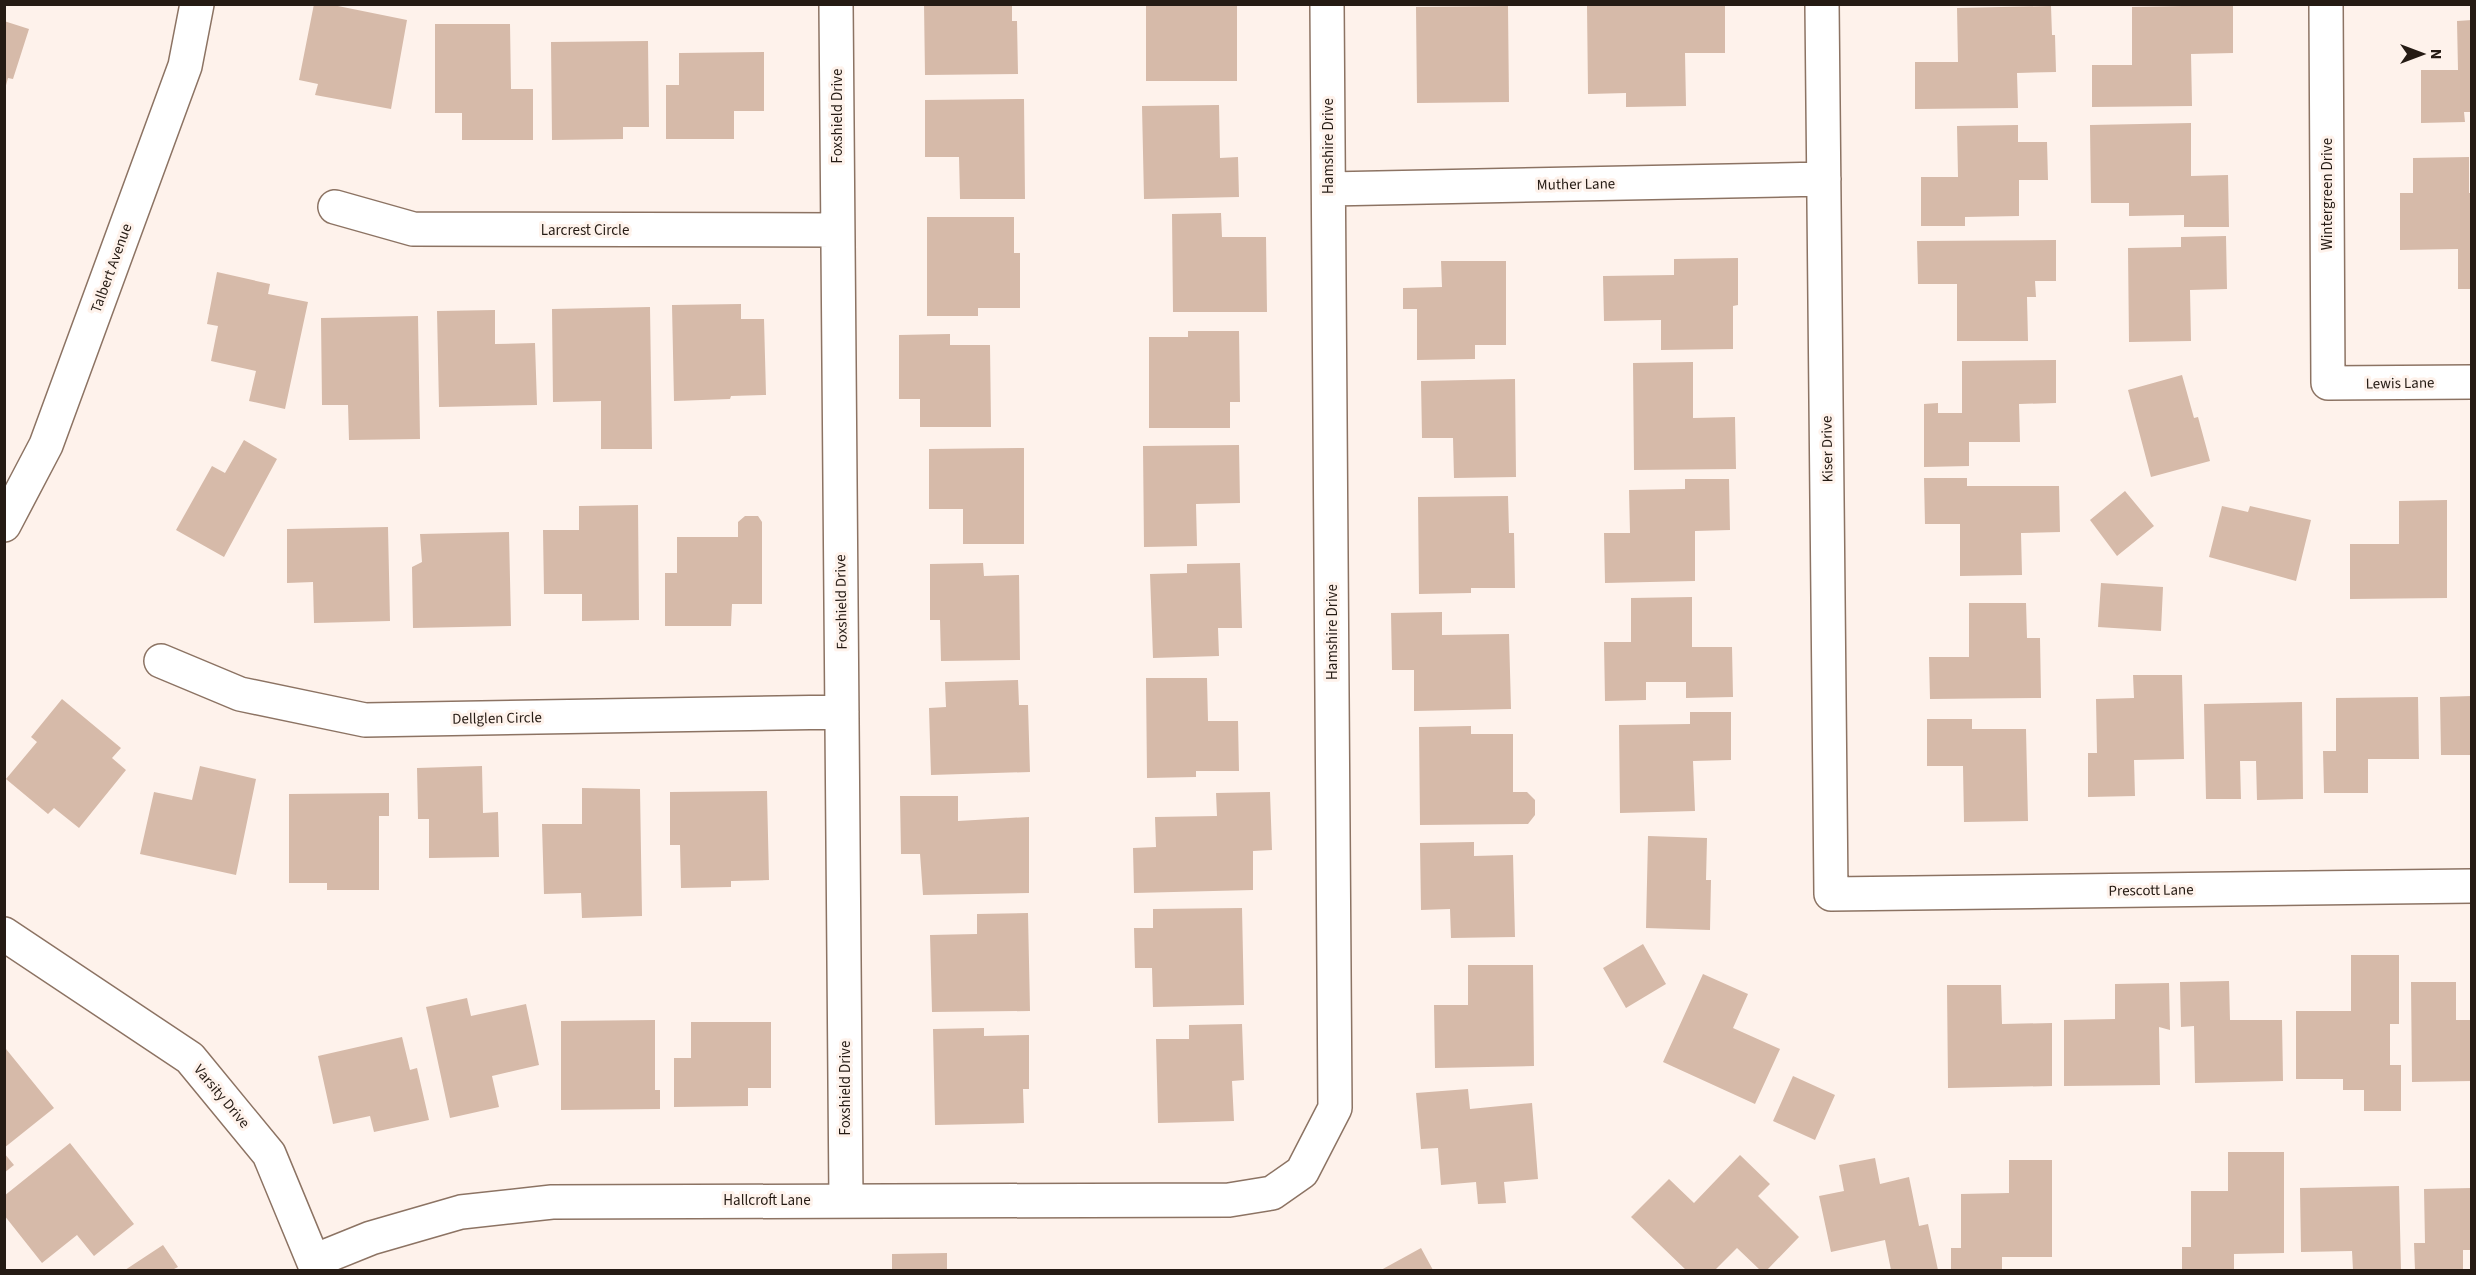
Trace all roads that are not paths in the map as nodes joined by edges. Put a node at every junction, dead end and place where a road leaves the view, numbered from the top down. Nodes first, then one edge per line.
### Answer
1 (197, 4) edge
2 (836, 4) edge
3 (1327, 4) edge
4 (1822, 4) edge
5 (2326, 4) edge
6 (1824, 179) junction
7 (1329, 189) junction
8 (335, 207) dead end
9 (837, 230) junction
10 (2472, 382) edge
11 (2328, 384) joint
12 (4, 525) edge
13 (161, 661) dead end
14 (842, 712) junction
15 (2472, 886) edge
16 (1831, 894) joint
17 (4, 934) edge
18 (846, 1200) junction
19 (1229, 1200) joint
20 (316, 1266) edge

1 - 12 street, Talbert Avenue
2 - 9 street, Foxshield Drive
3 - 7 street, Hamshire Drive
4 - 6 street, Kiser Drive
5 - 11 street, Wintergreen Drive
6 - 7 street, Muther Lane
6 - 16 street, Kiser Drive
7 - 19 street, Hamshire Drive
8 - 9 street, Larcrest Circle
9 - 14 street, Foxshield Drive
10 - 11 street, Lewis Lane
13 - 14 street, Dellglen Circle
14 - 18 street, Foxshield Drive
15 - 16 street, Prescott Lane
17 - 20 street, Varsity Drive
18 - 19 street, Hallcroft Lane
18 - 20 street, Hallcroft Lane

